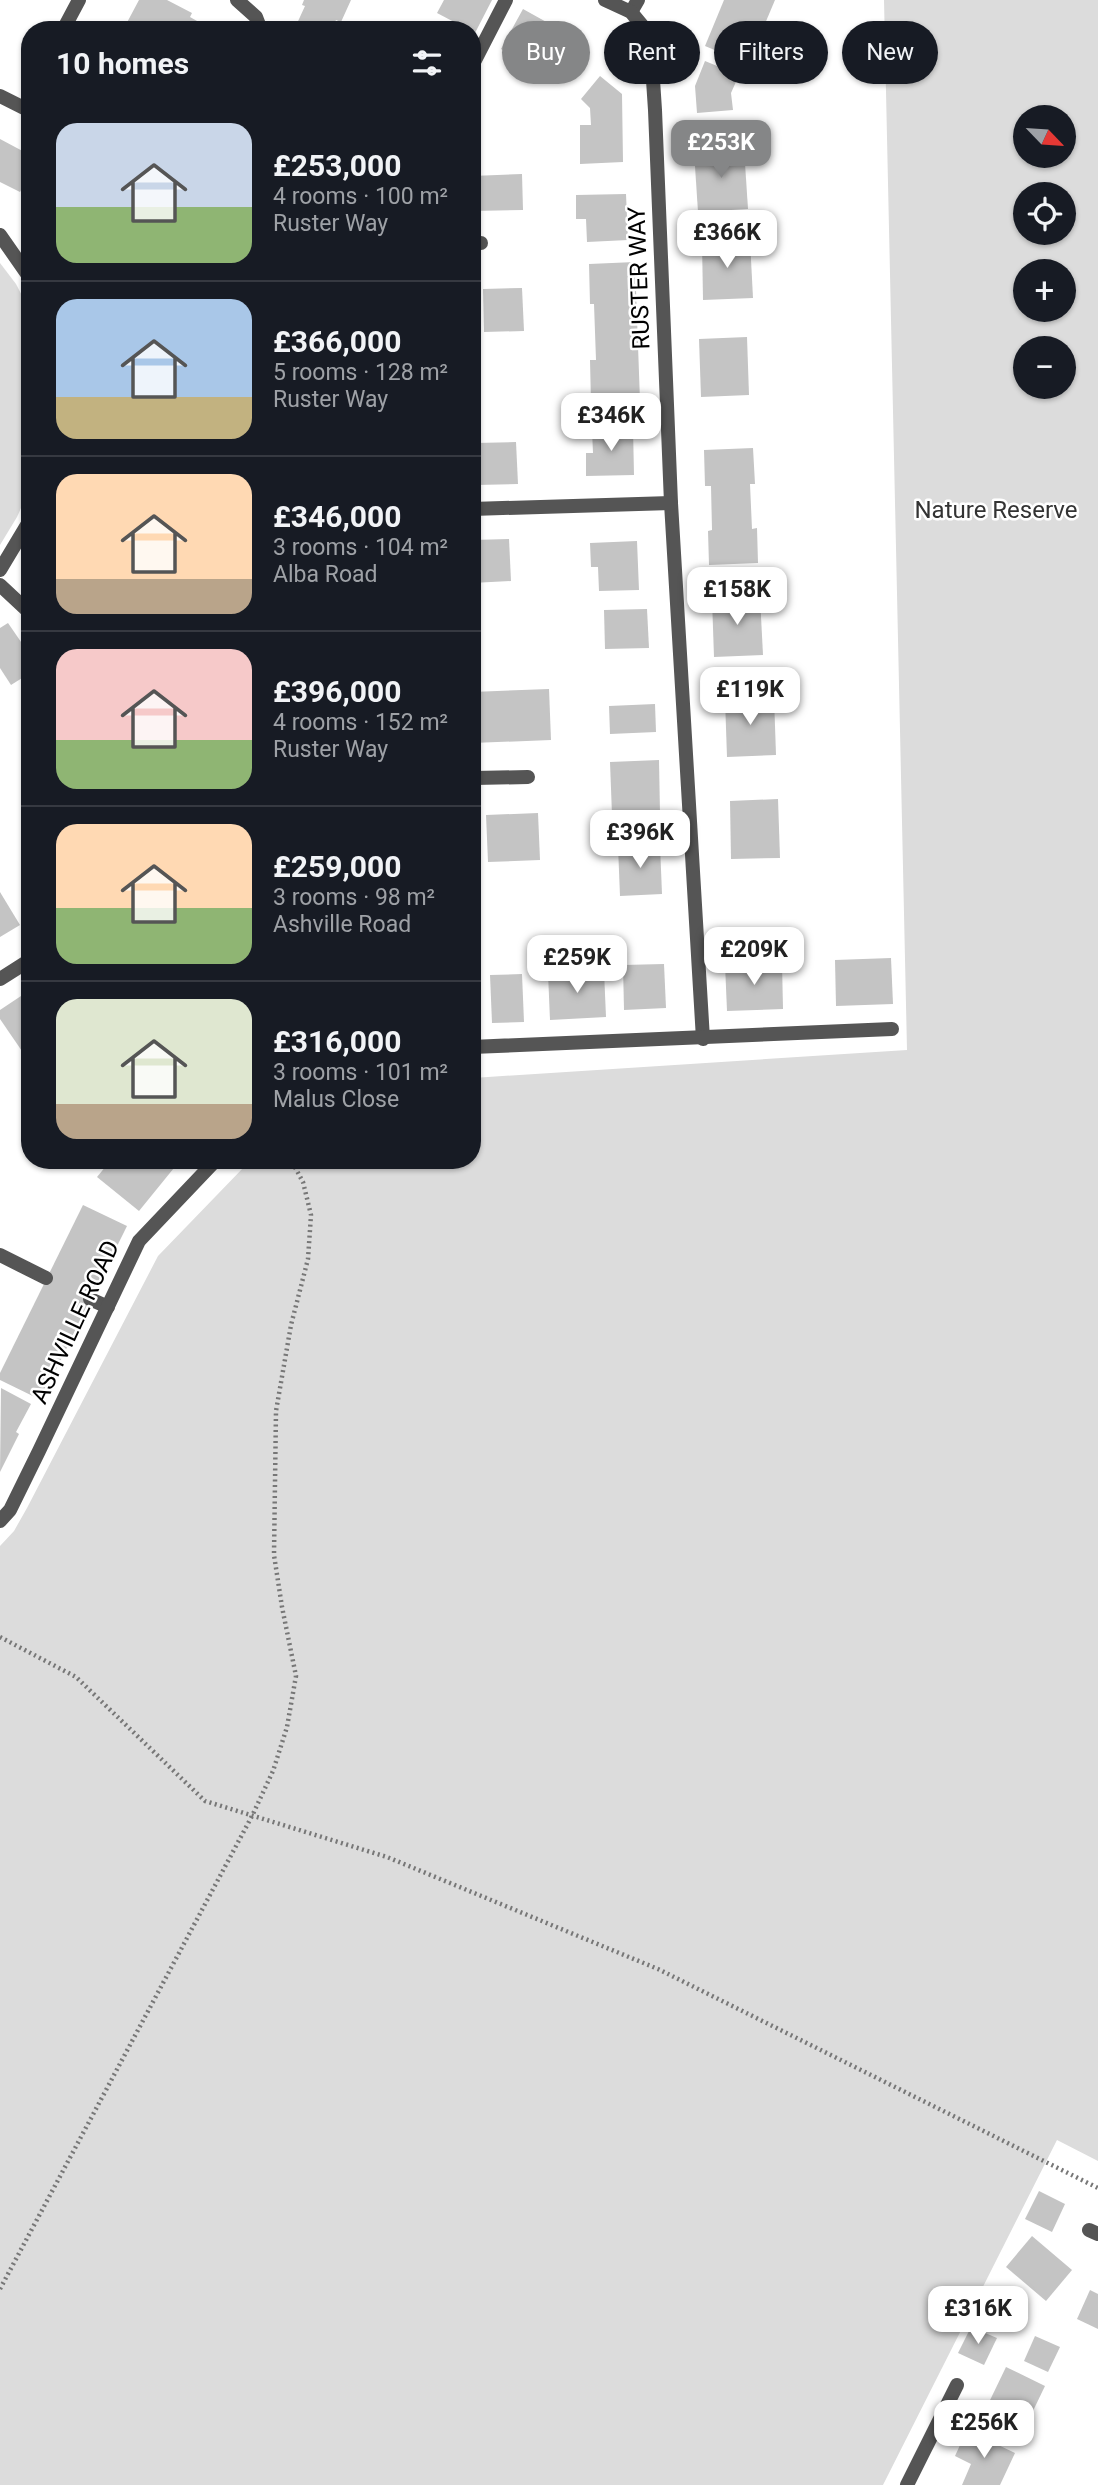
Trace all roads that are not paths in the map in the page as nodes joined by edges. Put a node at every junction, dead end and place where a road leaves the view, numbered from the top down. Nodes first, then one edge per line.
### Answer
1 (79, 0) edge
2 (237, 0) edge
3 (506, 0) edge
4 (605, 0) edge
5 (634, 6) edge
6 (68, 21) edge
7 (258, 21) edge
8 (481, 49) edge
9 (0, 96) edge
10 (21, 106) edge
11 (0, 235) edge
12 (21, 265) edge
13 (671, 503) junction
14 (481, 509) edge
15 (21, 535) edge
16 (0, 570) edge
17 (0, 585) edge
18 (21, 605) edge
19 (481, 777) edge
20 (528, 777) dead end
21 (21, 966) edge
22 (0, 979) edge
23 (892, 1030) dead end
24 (703, 1039) junction
25 (481, 1047) edge
26 (207, 1169) edge
27 (0, 1255) edge
28 (47, 1278) dead end
29 (90, 1299) dead end
30 (108, 1307) junction
31 (0, 1521) edge
32 (957, 2385) dead end
33 (907, 2485) edge

1 - 6 street
2 - 7 street
3 - 8 street
4 - 5 street, RUSTER WAY
5 - 13 street, RUSTER WAY
9 - 10 street
11 - 12 street
13 - 14 street
13 - 24 street, RUSTER WAY
15 - 16 street
17 - 18 street
19 - 20 street
21 - 22 street
23 - 24 street
24 - 25 street
26 - 30 street, ASHVILLE ROAD
27 - 28 street
29 - 30 street
30 - 31 street, ASHVILLE ROAD
32 - 33 street

